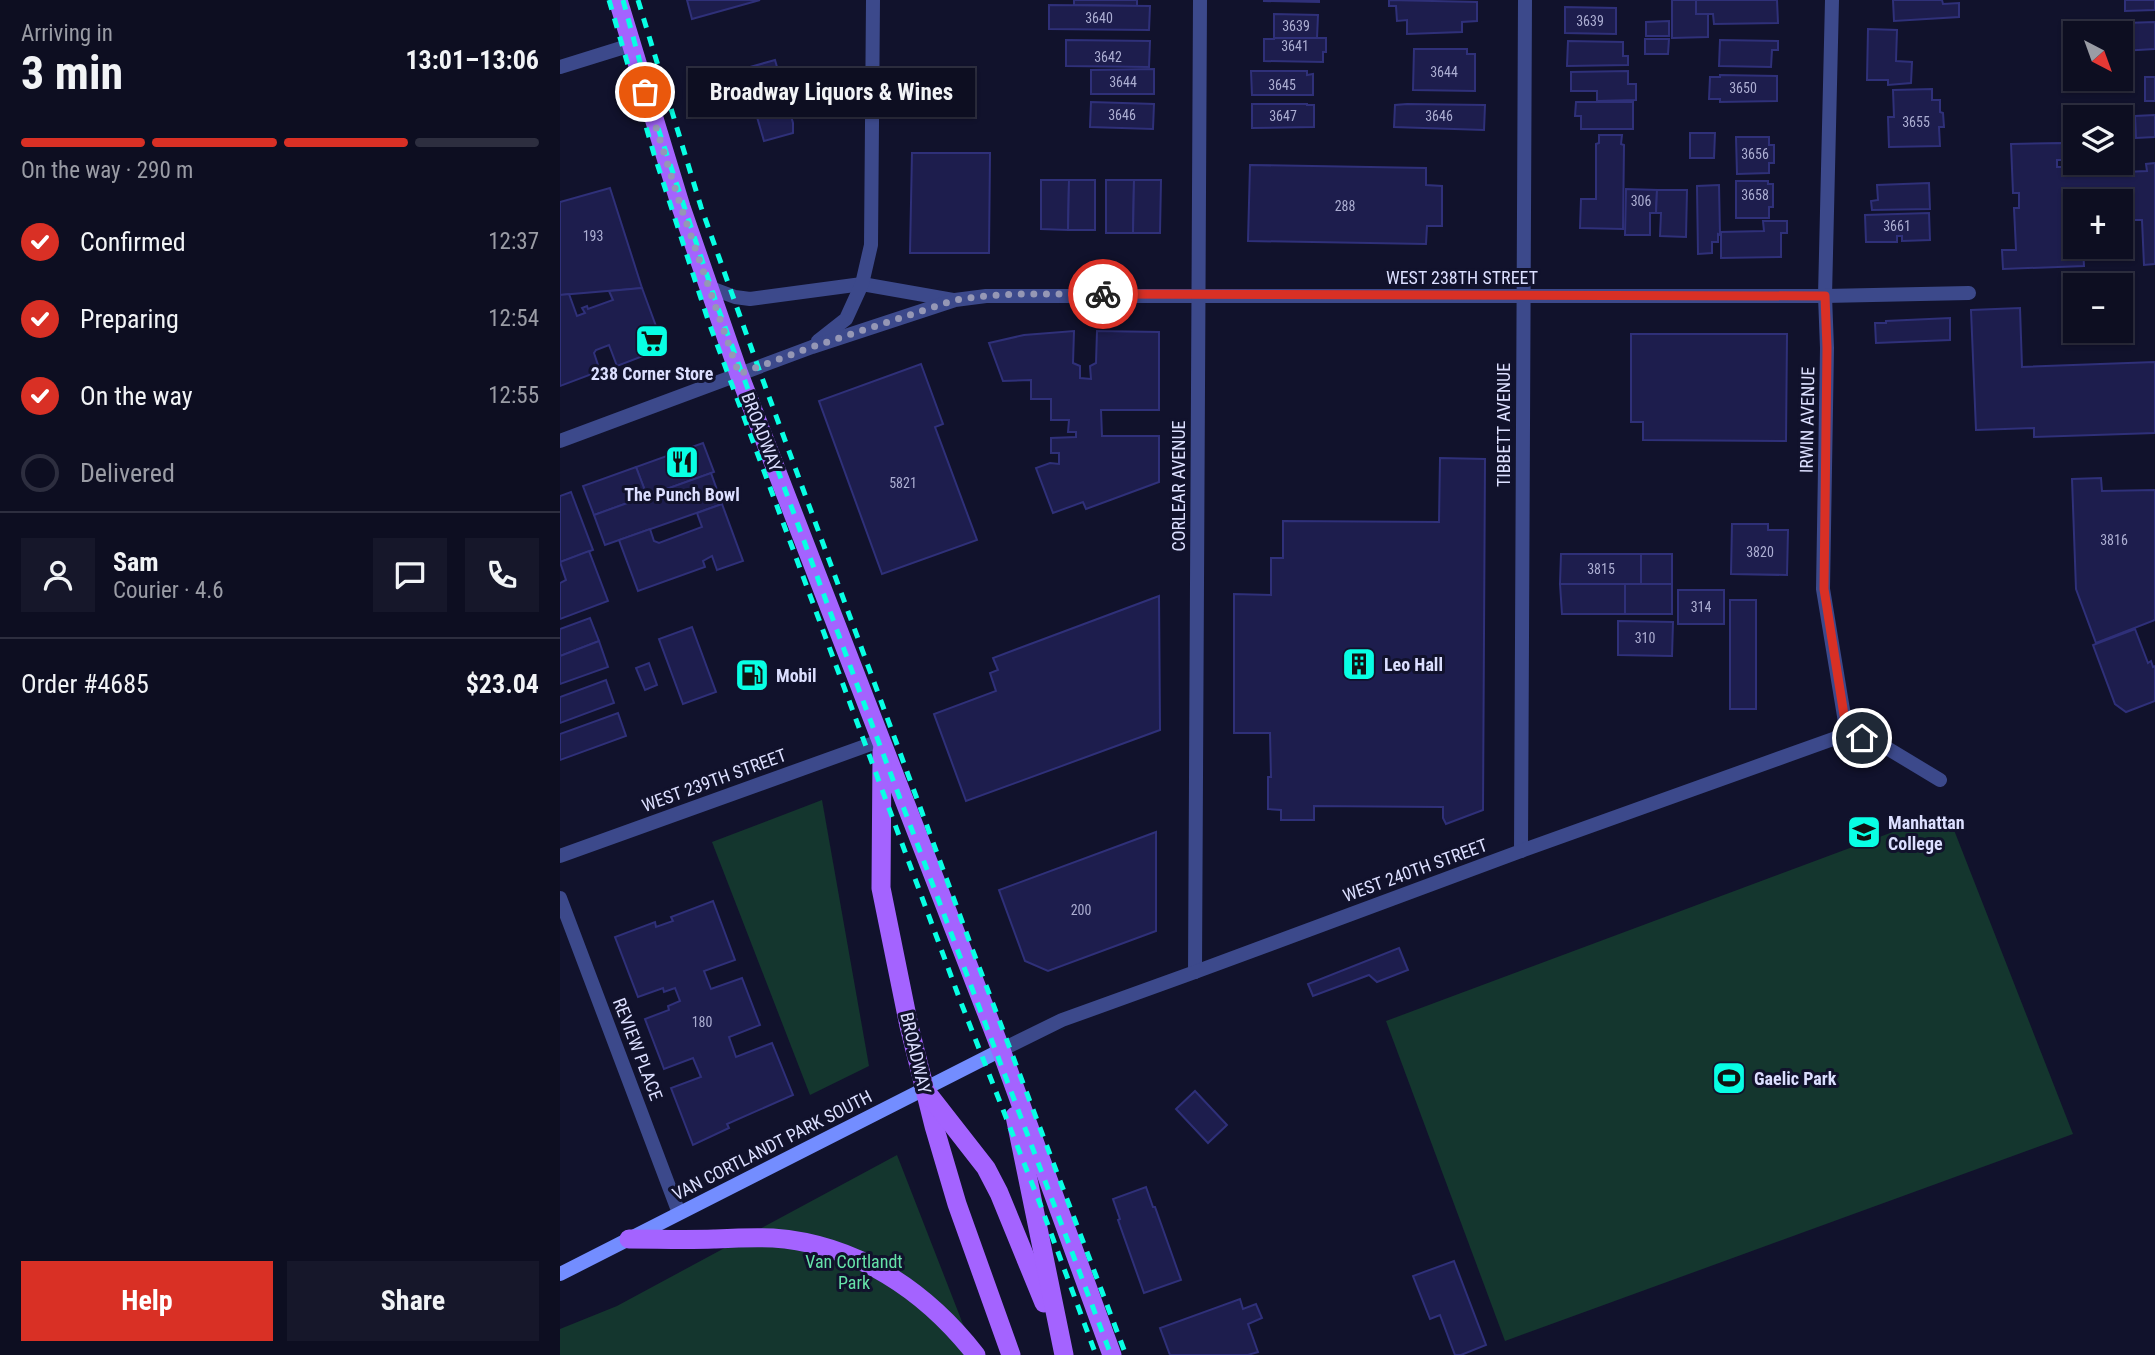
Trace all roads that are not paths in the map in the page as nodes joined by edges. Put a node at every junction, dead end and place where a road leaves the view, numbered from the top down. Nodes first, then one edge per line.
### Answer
1 (618, 0) edge
2 (873, 0) edge
3 (1200, 0) edge
4 (1525, 0) edge
5 (1832, 0) edge
6 (631, 46) junction
7 (560, 67) edge
8 (862, 284) junction
9 (708, 287) junction
10 (1969, 293) dead end
11 (1198, 295) junction
12 (1523, 296) junction
13 (1825, 296) junction
14 (955, 300) junction
15 (812, 347) junction
16 (739, 374) junction
17 (560, 441) edge
18 (1847, 734) junction
19 (882, 740) junction
20 (1940, 780) dead end
21 (1521, 851) junction
22 (560, 856) edge
23 (560, 898) edge
24 (1195, 972) junction
25 (1001, 1050) junction
26 (925, 1089) junction
27 (679, 1213) junction
28 (628, 1239) junction
29 (560, 1274) edge
30 (1063, 1351) edge
31 (976, 1355) edge
32 (1011, 1355) edge
33 (1112, 1355) edge

1 - 6 main road, BROADWAY
2 - 8 street
3 - 11 street, CORLEAR AVENUE
4 - 12 street, TIBBETT AVENUE
5 - 13 street, IRWIN AVENUE
6 - 7 street
6 - 9 main road, BROADWAY
8 - 9 street, WEST 238TH STREET
8 - 14 street, WEST 238TH STREET
8 - 15 street
9 - 16 main road, BROADWAY
10 - 13 street, WEST 238TH STREET
11 - 12 street, WEST 238TH STREET
11 - 14 street, WEST 238TH STREET
11 - 24 street, CORLEAR AVENUE
12 - 13 street, WEST 238TH STREET
12 - 21 street, TIBBETT AVENUE
13 - 18 street, IRWIN AVENUE
14 - 15 street, WEST 238TH STREET
15 - 16 street, WEST 238TH STREET
16 - 17 street, WEST 238TH STREET
16 - 19 main road, BROADWAY
18 - 20 street
18 - 21 street, WEST 240TH STREET
19 - 22 street, WEST 239TH STREET
19 - 25 main road, BROADWAY
19 - 26 main road, BROADWAY
21 - 24 street, WEST 240TH STREET
23 - 27 street, REVIEW PLACE
24 - 25 street, WEST 240TH STREET
25 - 26 main road, VAN CORTLANDT PARK SOUTH
25 - 30 main road, BROADWAY
25 - 33 main road, BROADWAY
26 - 27 main road, VAN CORTLANDT PARK SOUTH
26 - 30 main road
26 - 32 main road, BROADWAY
27 - 28 main road, VAN CORTLANDT PARK SOUTH
28 - 29 main road, VAN CORTLANDT PARK SOUTH
28 - 31 main road

